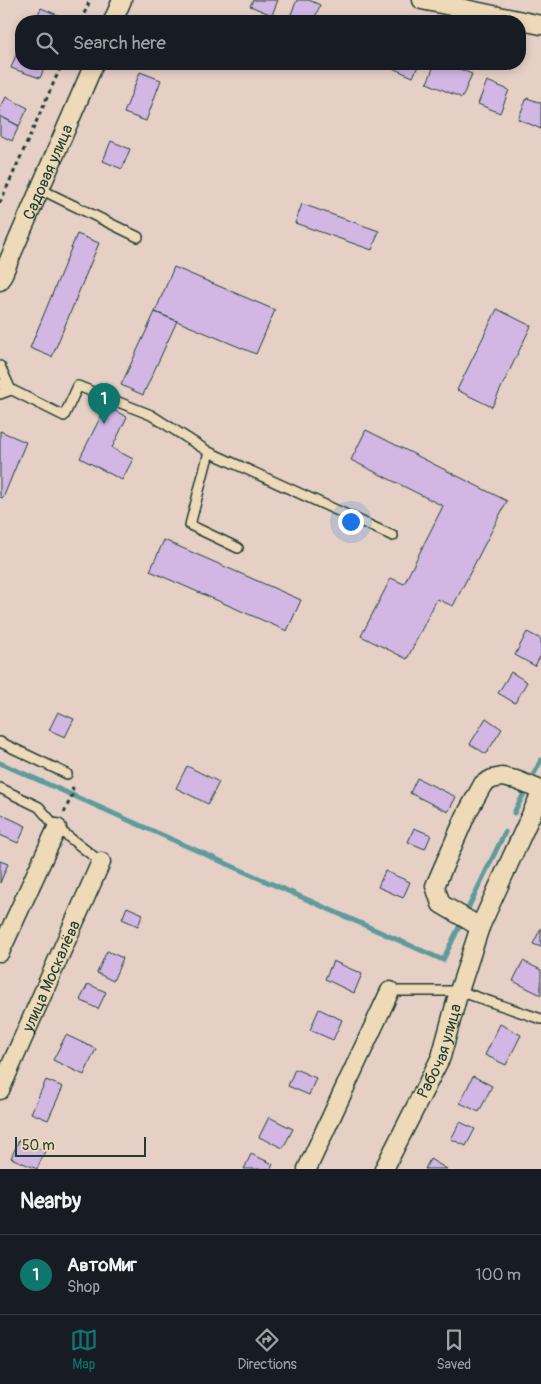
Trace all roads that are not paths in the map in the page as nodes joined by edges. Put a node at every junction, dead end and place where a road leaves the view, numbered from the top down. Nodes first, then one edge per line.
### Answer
1 (122, 0) edge
2 (422, 0) edge
3 (116, 15) edge
4 (493, 15) edge
5 (526, 22) edge
6 (541, 25) edge
7 (91, 70) edge
8 (40, 189) junction
9 (138, 237) dead end
10 (0, 281) edge
11 (0, 366) edge
12 (0, 384) edge
13 (10, 390) junction
14 (0, 394) edge
15 (209, 452) junction
16 (393, 536) dead end
17 (238, 548) dead end
18 (0, 742) edge
19 (67, 774) road end
20 (0, 788) edge
21 (541, 792) edge
22 (57, 828) junction
23 (101, 862) joint
24 (480, 927) junction
25 (0, 952) edge
26 (390, 991) joint
27 (460, 991) junction
28 (541, 1018) edge
29 (0, 1090) edge
30 (307, 1169) edge
31 (384, 1169) edge

1 - 3 street
2 - 4 street
5 - 6 street
7 - 8 street, Садовая улица
8 - 9 lane
8 - 10 street, Садовая улица
11 - 13 lane
12 - 13 lane
13 - 14 lane
13 - 15 lane
15 - 16 lane
15 - 17 lane
18 - 19 lane
20 - 22 lane
21 - 24 street, Рабочая улица
21 - 24 street, Рабочая улица
22 - 23 lane
22 - 25 street
23 - 29 street, улица Москалёва
24 - 27 street, Рабочая улица
26 - 27 lane
26 - 30 street
27 - 28 lane
27 - 31 street, Рабочая улица

